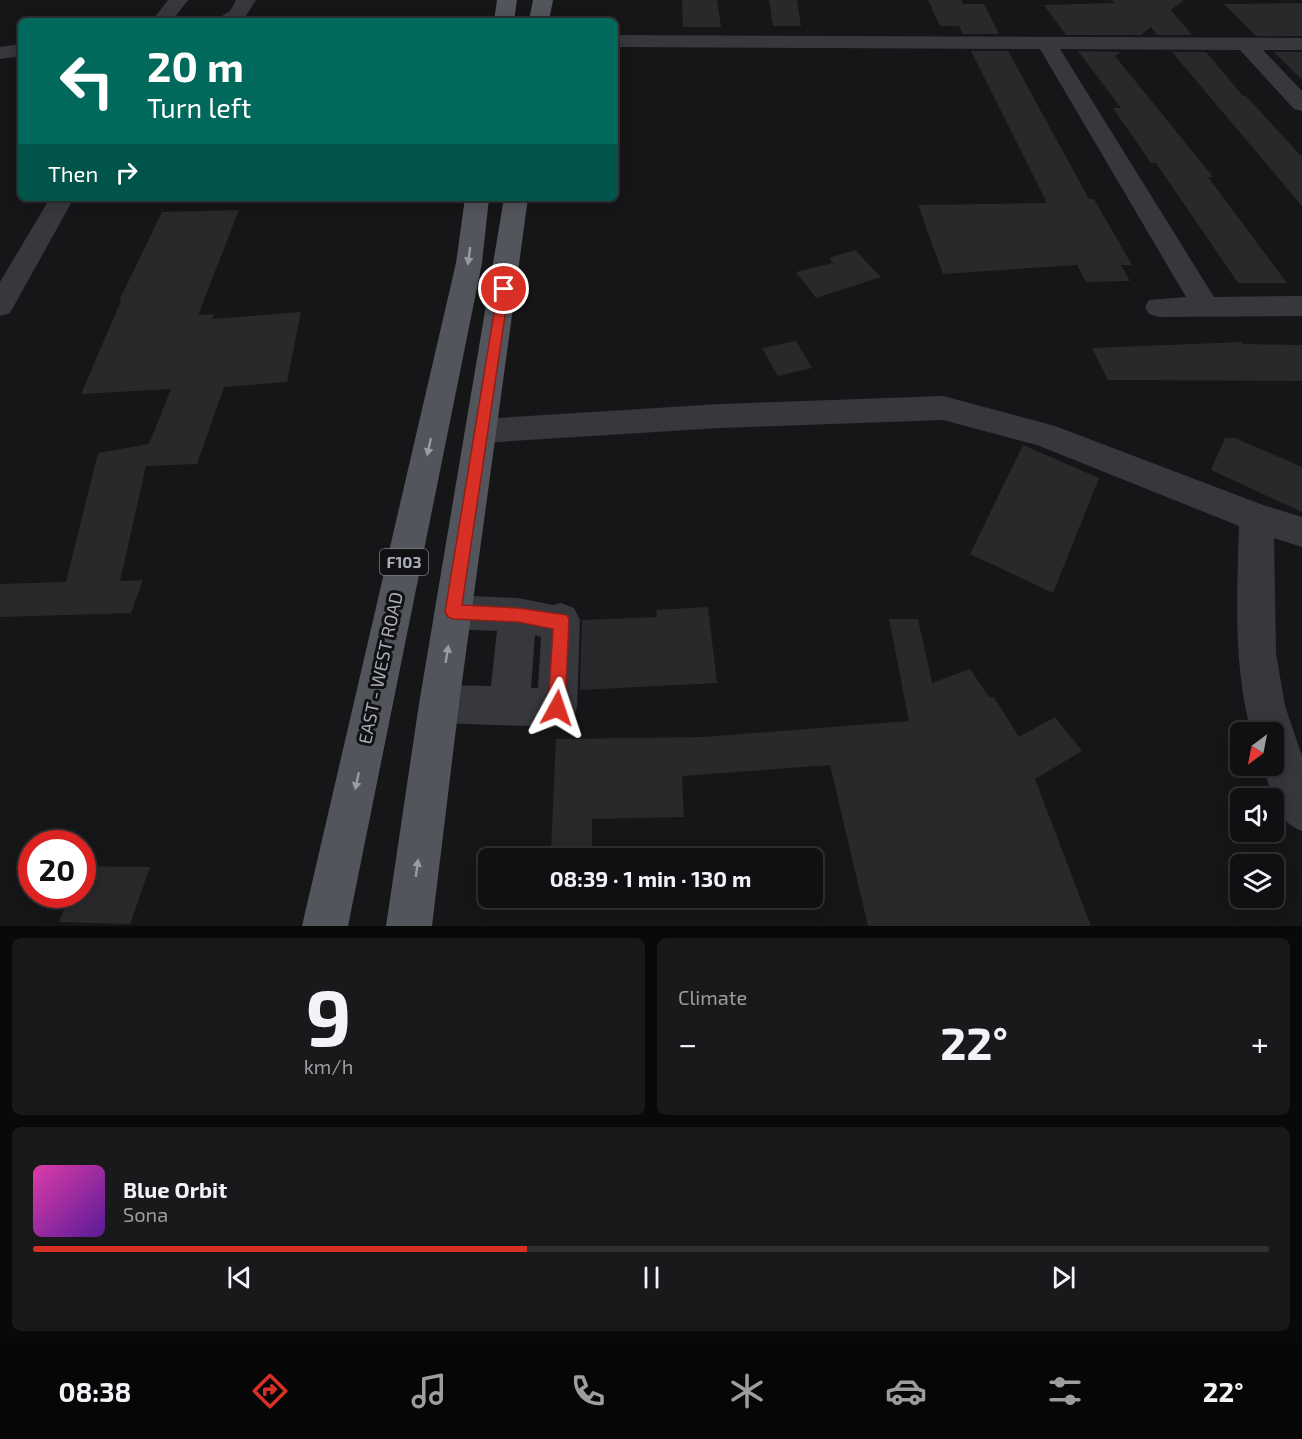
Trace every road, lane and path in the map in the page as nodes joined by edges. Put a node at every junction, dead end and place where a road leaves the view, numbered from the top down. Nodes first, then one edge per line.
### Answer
1 (178, 0) edge
2 (246, 0) edge
3 (507, 0) edge
4 (543, 0) edge
5 (164, 18) edge
6 (230, 18) edge
7 (504, 18) edge
8 (540, 18) edge
9 (618, 41) edge
10 (1047, 44) junction
11 (1246, 44) junction
12 (1302, 44) edge
13 (18, 50) edge
14 (0, 53) edge
15 (1302, 104) edge
16 (60, 201) edge
17 (477, 201) edge
18 (516, 201) edge
19 (0, 306) edge
20 (1302, 306) edge
21 (1159, 307) dead end
22 (1206, 307) junction
23 (482, 431) junction
24 (1257, 518) junction
25 (1302, 532) edge
26 (453, 612) junction
27 (439, 704) junction
28 (1269, 722) edge
29 (1284, 766) edge
30 (1302, 809) edge
31 (325, 926) edge
32 (409, 926) edge

1 - 5 street
2 - 6 street
3 - 7 main road
4 - 8 main road
9 - 10 street
10 - 11 street
10 - 22 street
11 - 12 street
11 - 15 street
13 - 14 street
16 - 19 street
17 -> 31 main road, EAST - WEST ROAD / F103
18 - 23 main road
20 - 22 street
21 - 22 street
23 - 24 street
23 - 26 main road
24 - 25 street
24 - 28 street
27 -> 26 main road
26 - 27 street
32 -> 27 main road
29 - 30 street

